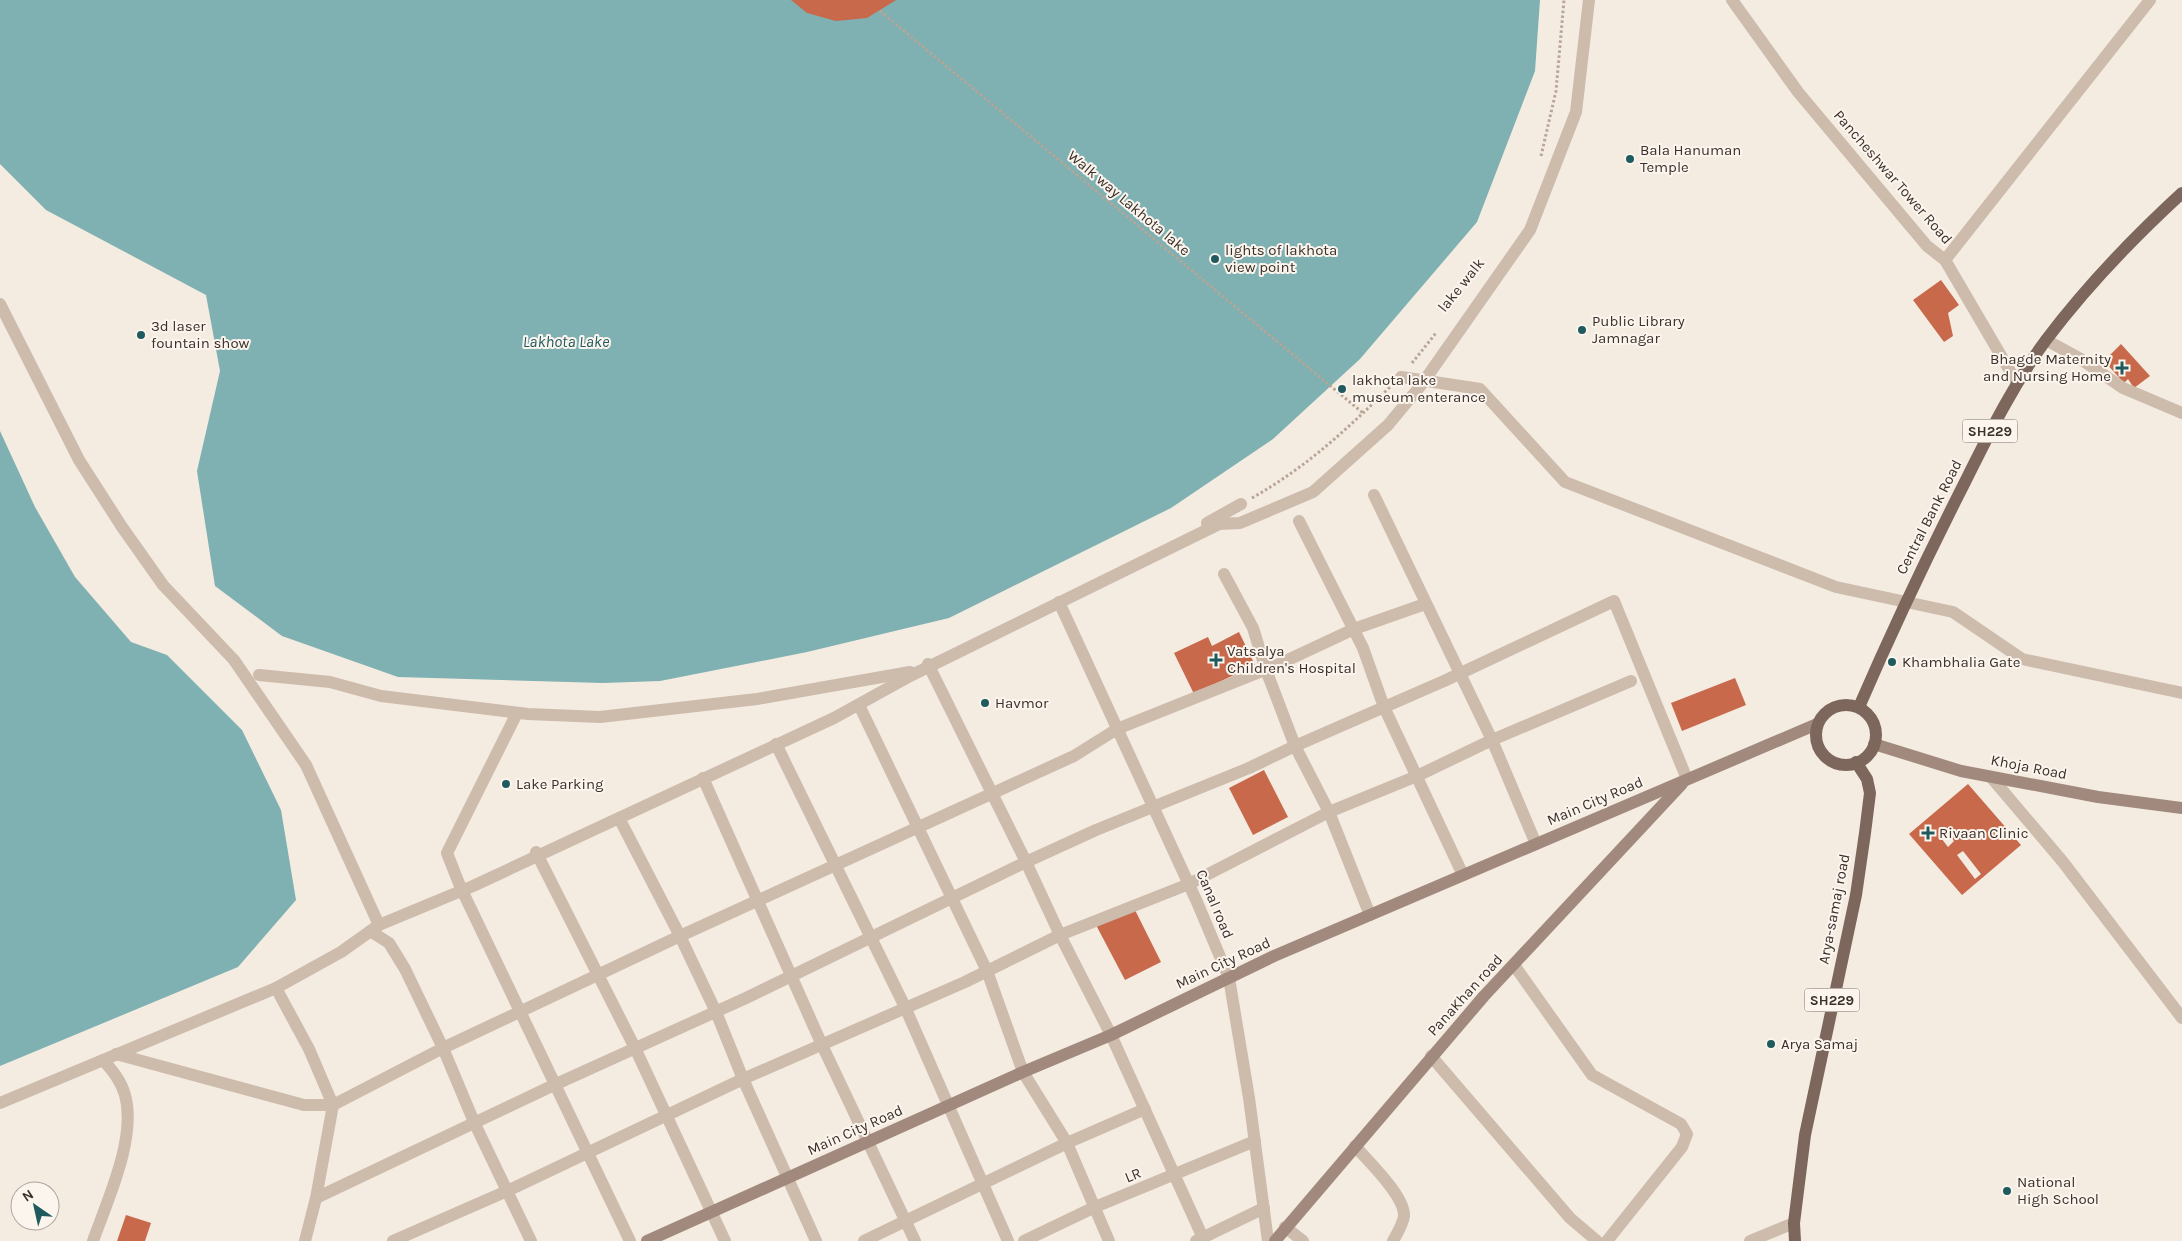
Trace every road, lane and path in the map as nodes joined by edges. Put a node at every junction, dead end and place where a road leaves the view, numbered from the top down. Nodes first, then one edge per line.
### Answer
1 (1564, 0) edge
2 (1589, 0) edge
3 (1732, 0) edge
4 (2150, 0) edge
5 (880, 10) dead end
6 (1540, 159) dead end
7 (2182, 194) edge
8 (1945, 260) junction
9 (0, 304) edge
10 (1438, 331) dead end
11 (2046, 340) junction
12 (1401, 376) junction
13 (1425, 380) junction
14 (2017, 384) junction
15 (1363, 413) junction
16 (2182, 414) edge
17 (1374, 496) dead end
18 (1241, 504) joint
19 (1299, 521) dead end
20 (1224, 574) dead end
21 (1059, 602) junction
22 (1904, 602) junction
23 (1425, 604) junction
24 (1354, 629) junction
25 (929, 665) junction
26 (1266, 670) junction
27 (1459, 673) junction
28 (259, 675) dead end
29 (1631, 681) dead end
30 (2182, 693) edge
31 (859, 705) junction
32 (1384, 707) junction
33 (1859, 708) junction
34 (517, 713) junction
35 (1818, 724) junction
36 (1117, 730) junction
37 (1492, 740) junction
38 (776, 744) junction
39 (1874, 744) junction
40 (1295, 746) junction
41 (1856, 762) junction
42 (1417, 776) junction
43 (1991, 777) junction
44 (703, 779) junction
45 (1687, 779) junction
46 (992, 793) junction
47 (2182, 808) edge
48 (1154, 809) junction
49 (1329, 812) junction
50 (619, 818) junction
51 (918, 827) junction
52 (1536, 844) junction
53 (536, 854) junction
54 (1026, 862) junction
55 (836, 863) junction
56 (1463, 875) junction
57 (1189, 884) junction
58 (461, 888) junction
59 (950, 898) junction
60 (756, 901) junction
61 (1370, 915) junction
62 (374, 928) junction
63 (1060, 935) junction
64 (680, 936) junction
65 (871, 936) junction
66 (1514, 966) junction
67 (987, 971) junction
68 (598, 975) junction
69 (790, 975) junction
70 (1228, 978) junction
71 (276, 988) junction
72 (906, 1007) junction
73 (520, 1012) junction
74 (716, 1012) junction
75 (2182, 1018) edge
76 (1112, 1035) junction
77 (822, 1045) junction
78 (443, 1048) junction
79 (635, 1048) junction
80 (116, 1054) junction
81 (1431, 1056) junction
82 (103, 1060) junction
83 (1023, 1072) junction
84 (743, 1079) junction
85 (554, 1085) junction
86 (0, 1102) edge
87 (333, 1105) junction
88 (950, 1106) junction
89 (1145, 1109) junction
90 (666, 1115) junction
91 (474, 1122) junction
92 (1255, 1141) junction
93 (868, 1142) junction
94 (1067, 1143) junction
95 (1355, 1146) junction
96 (587, 1152) junction
97 (1175, 1176) junction
98 (787, 1178) junction
99 (984, 1185) junction
100 (507, 1191) junction
101 (316, 1198) junction
102 (1095, 1207) junction
103 (1264, 1208) junction
104 (712, 1212) junction
105 (906, 1221) junction
106 (1794, 1223) junction
107 (1285, 1227) junction
108 (1199, 1239) edge
109 (93, 1241) edge
110 (305, 1241) edge
111 (393, 1241) edge
112 (530, 1241) edge
113 (630, 1241) edge
114 (646, 1241) edge
115 (724, 1241) edge
116 (816, 1241) edge
117 (864, 1241) edge
118 (915, 1241) edge
119 (1008, 1241) edge
120 (1024, 1241) edge
121 (1109, 1241) edge
122 (1268, 1241) edge
123 (1275, 1241) edge
124 (1303, 1241) edge
125 (1392, 1241) edge
126 (1597, 1241) edge
127 (1607, 1241) edge
128 (1750, 1241) edge
129 (1795, 1241) edge

1 - 6 path
2 - 13 street
3 - 8 street, Pancheshwar Tower Road
4 - 8 street
5 - 15 path, Walk way Lakhota lake
7 - 11 main road, Central Bank Road / SH229
8 - 14 street, Pancheshwar Tower Road
9 - 62 street
10 - 12 path, lake walk
11 - 14 main road, Central Bank Road / SH229
11 - 16 street
12 - 13 street
12 - 15 path, lake walk
13 - 21 street
13 - 22 street
14 - 22 main road, Central Bank Road / SH229
15 - 18 path, lake walk
17 - 23 street
18 - 21 street
19 - 24 street
20 - 26 street
21 - 25 street
21 - 36 street, Canal road
22 - 30 street
22 - 33 main road, Central Bank Road / SH229
23 - 24 street
23 - 27 street
24 - 26 street
24 - 32 street
25 - 31 street
25 - 34 street
25 - 46 street
26 - 36 street
26 - 40 street
27 - 32 street
27 - 37 street
27 - 45 street
28 - 34 street
29 - 37 street
31 - 38 street
31 - 51 street
32 - 40 street
32 - 42 street
33 - 35 main road
33 - 39 main road
34 - 58 street
35 - 41 main road
35 - 45 street, Main City Road
36 - 46 street
36 - 48 street, Canal road
37 - 42 street
37 - 52 street
38 - 44 street
38 - 55 street
39 - 41 main road
39 - 43 street, Khoja Road
40 - 48 street
40 - 49 street
41 - 106 main road, Arya-samaj road / SH229
42 - 49 street
42 - 56 street
43 - 47 street, Khoja Road
43 - 75 street
44 - 50 street
44 - 60 street
45 - 52 street, Main City Road
45 - 66 street, PanaKhan road
46 - 51 street
46 - 54 street
48 - 54 street
48 - 57 street, Canal road
49 - 57 street
49 - 61 street
50 - 53 street
50 - 64 street
51 - 55 street
51 - 59 street
52 - 56 street, Main City Road
53 - 58 street
53 - 68 street
54 - 59 street
54 - 63 street
55 - 60 street
55 - 65 street
56 - 61 street, Main City Road
57 - 63 street
57 - 70 street, Canal road
58 - 62 street
58 - 73 street
59 - 65 street
59 - 67 street
60 - 64 street
60 - 69 street
61 - 70 street, Main City Road
62 - 71 street
62 - 78 street
63 - 67 street
63 - 76 street
64 - 68 street
64 - 74 street
65 - 69 street
65 - 72 street
66 - 81 street, PanaKhan road
66 - 127 street
67 - 72 street
67 - 83 street
68 - 73 street
68 - 79 street
69 - 74 street
69 - 77 street
70 - 76 street, Main City Road
70 - 92 street, Canal road
71 - 80 street
71 - 87 street
72 - 77 street
72 - 88 street
73 - 78 street
73 - 85 street
74 - 79 street
74 - 84 street
76 - 83 street, Main City Road
76 - 89 street
77 - 84 street
77 - 93 street
78 - 87 street
78 - 91 street
79 - 85 street
79 - 90 street
80 - 82 street
80 - 87 street
81 - 95 street, PanaKhan road
81 - 126 street
82 - 86 street
82 - 109 street
83 - 88 street, Main City Road
83 - 94 street
84 - 90 street
84 - 98 street
85 - 91 street
85 - 96 street
87 - 101 street
88 - 93 street, Main City Road
88 - 99 street
89 - 94 street
89 - 97 street
90 - 96 street
90 - 104 street
91 - 100 street
91 - 101 street
92 - 97 street, LR
92 - 103 street, Canal road
93 - 98 street, Main City Road
93 - 105 street
94 - 99 street
94 - 102 street
95 - 107 street, PanaKhan road
95 - 125 street
96 - 100 street
96 - 113 street
97 - 102 street, LR
97 - 108 street
98 - 104 street, Main City Road
98 - 116 street
99 - 105 street
99 - 119 street
100 - 111 street
100 - 112 street
101 - 110 street
102 - 120 street, LR
102 - 121 street
103 - 108 street
103 - 122 street, Canal road
104 - 114 street, Main City Road
104 - 115 street
105 - 117 street
105 - 118 street
106 - 128 street
106 - 129 main road, Arya-samaj road / SH229
107 - 123 street, PanaKhan road
107 - 124 street

